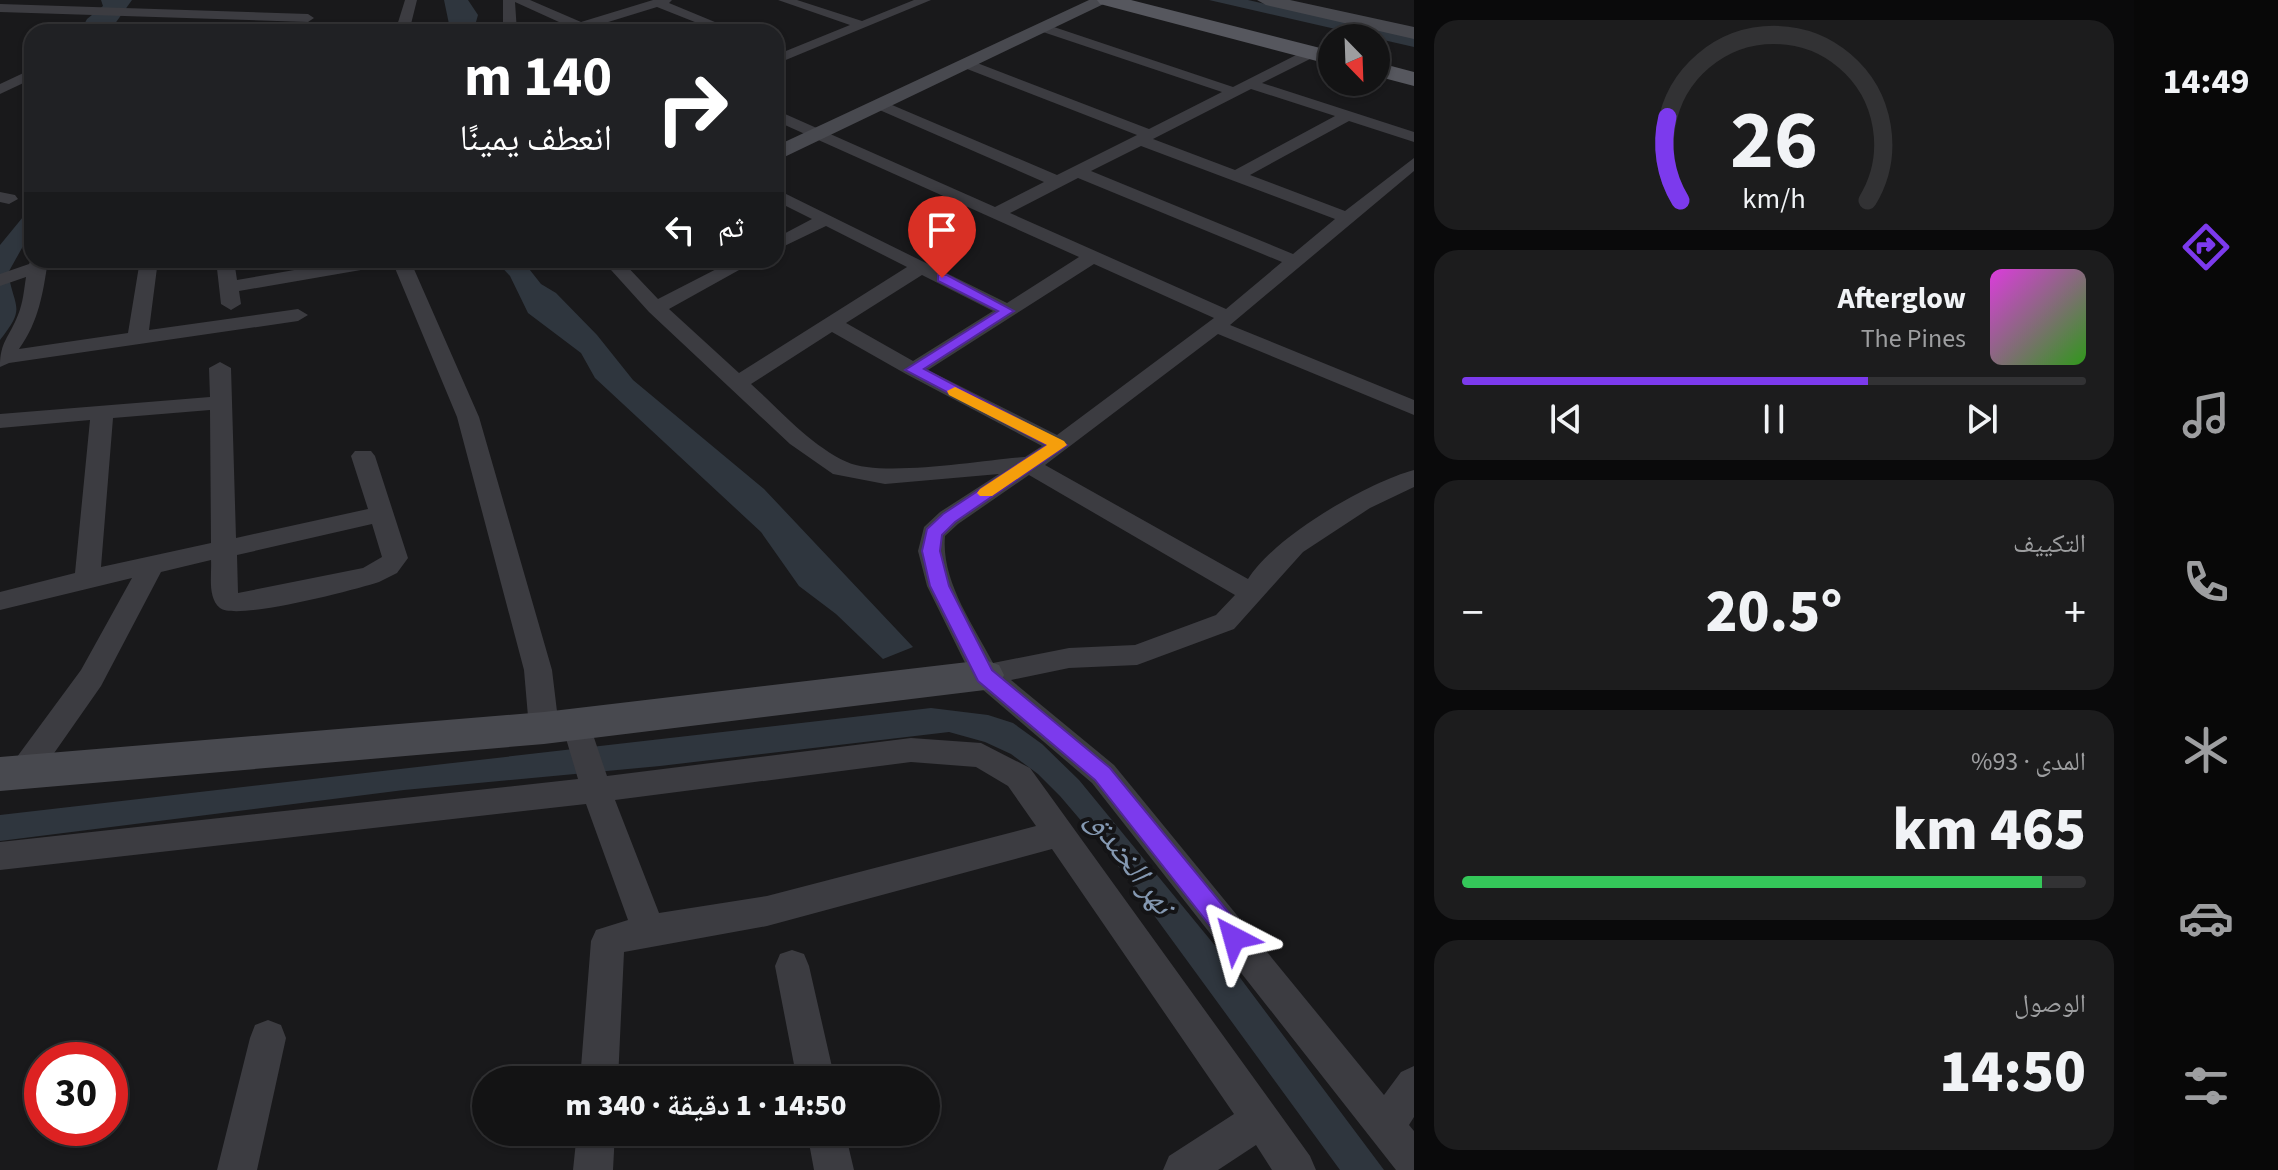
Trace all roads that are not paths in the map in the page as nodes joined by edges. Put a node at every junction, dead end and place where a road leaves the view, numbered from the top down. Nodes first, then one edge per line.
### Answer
1 (411, 0) edge
2 (509, 0) edge
3 (788, 0) edge
4 (925, 0) edge
5 (1105, 0) edge
6 (1168, 0) edge
7 (1266, 0) edge
8 (527, 1) edge
9 (662, 1) edge
10 (1145, 4) edge
11 (84, 7) edge
12 (0, 8) edge
13 (136, 12) edge
14 (69, 24) edge
15 (304, 24) edge
16 (404, 24) edge
17 (510, 24) edge
18 (574, 24) edge
19 (602, 24) edge
20 (714, 24) edge
21 (862, 25) junction
22 (1045, 28) junction
23 (1414, 33) edge
24 (1318, 36) edge
25 (1390, 53) edge
26 (784, 54) edge
27 (1318, 54) edge
28 (1318, 57) edge
29 (1414, 59) edge
30 (967, 64) junction
31 (0, 71) edge
32 (24, 72) edge
33 (1390, 73) edge
34 (24, 76) edge
35 (1414, 79) edge
36 (1242, 88) junction
37 (0, 90) edge
38 (880, 105) junction
39 (1347, 116) junction
40 (784, 119) edge
41 (819, 134) junction
42 (1146, 137) junction
43 (1414, 137) edge
44 (784, 150) edge
45 (1414, 163) edge
46 (1078, 172) junction
47 (1236, 176) junction
48 (1058, 182) junction
49 (784, 198) edge
50 (996, 213) junction
51 (1348, 218) junction
52 (826, 219) junction
53 (784, 241) edge
54 (1093, 257) junction
55 (1295, 261) junction
56 (921, 267) junction
57 (148, 268) edge
58 (226, 268) edge
59 (338, 268) edge
60 (404, 268) edge
61 (618, 268) edge
62 (733, 268) edge
63 (23, 270) edge
64 (229, 287) junction
65 (656, 308) junction
66 (1008, 311) junction
67 (298, 315) dead end
68 (1221, 322) junction
69 (831, 323) junction
70 (234, 324) junction
71 (138, 337) junction
72 (3, 359) edge
73 (220, 368) dead end
74 (913, 370) junction
75 (737, 383) junction
76 (220, 403) junction
77 (1414, 408) edge
78 (102, 413) junction
79 (0, 421) edge
80 (1059, 445) junction
81 (363, 456) dead end
82 (1027, 464) junction
83 (1414, 478) edge
84 (382, 514) junction
85 (223, 549) junction
86 (151, 566) junction
87 (87, 579) junction
88 (1252, 593) junction
89 (0, 601) edge
90 (985, 675) junction
91 (567, 729) junction
92 (12, 772) edge
93 (595, 786) junction
94 (1057, 834) junction
95 (0, 856) edge
96 (649, 930) junction
97 (792, 966) dead end
98 (268, 1038) dead end
99 (600, 1066) edge
100 (813, 1066) edge
101 (1414, 1085) edge
102 (1260, 1120) junction
103 (1385, 1125) junction
104 (595, 1146) edge
105 (829, 1146) edge
106 (1414, 1162) edge
107 (237, 1170) edge
108 (593, 1170) edge
109 (834, 1170) edge
110 (1183, 1170) edge
111 (1296, 1170) edge

1 - 16 street
2 - 17 street
3 - 21 street
4 - 21 street
5 - 10 main road
5 - 22 street
6 - 24 main road
7 - 23 street
8 - 18 street
9 - 19 street
9 - 20 street
10 - 27 main road
11 - 12 street
11 - 13 street
11 - 14 street
13 - 15 street
21 - 26 street
22 - 30 street
22 - 36 street
25 - 29 main road
28 - 36 street
30 - 38 street
30 - 42 street
31 - 32 street
33 - 35 main road
34 - 37 street
36 - 39 street
36 - 42 street
38 - 41 street
38 - 48 street
39 - 43 street
39 - 47 street
40 - 41 street
41 - 44 street
41 - 50 street
42 - 46 street
42 - 47 street
45 - 51 street
46 - 48 street
46 - 55 street
47 - 51 street
48 - 50 street
49 - 52 street
50 - 54 street
51 - 55 street
52 - 53 street
52 - 56 street
54 - 66 street
54 - 68 street
55 - 68 street
56 - 66 street
56 - 69 street
57 - 71 street
58 - 64 street
59 - 64 street
60 - 91 street
61 - 65 street
62 - 65 street
63 - 72 street
64 - 70 street
65 - 75 street
66 - 74 street
67 - 70 street
68 - 77 street
68 - 80 street
69 - 74 street
69 - 75 street
70 - 71 street
71 - 72 street
73 - 76 street
74 - 80 street
75 - 82 street
76 - 78 street
76 - 85 street
78 - 79 street
78 - 87 street
80 - 82 street
81 - 84 street
82 - 88 street
82 - 90 street
83 - 88 street
84 - 85 street
84 - 85 street
85 - 86 street
86 - 87 street
86 - 92 street
87 - 89 street
88 - 90 street
90 - 91 street
90 - 103 street
91 - 92 street
91 - 93 street
93 - 94 street
93 - 95 street
93 - 96 street
94 - 96 street
94 - 102 street
96 - 99 street
97 - 100 street
98 - 107 street
101 - 103 street
102 - 110 street
102 - 111 street
103 - 106 street
104 - 108 street
105 - 109 street

